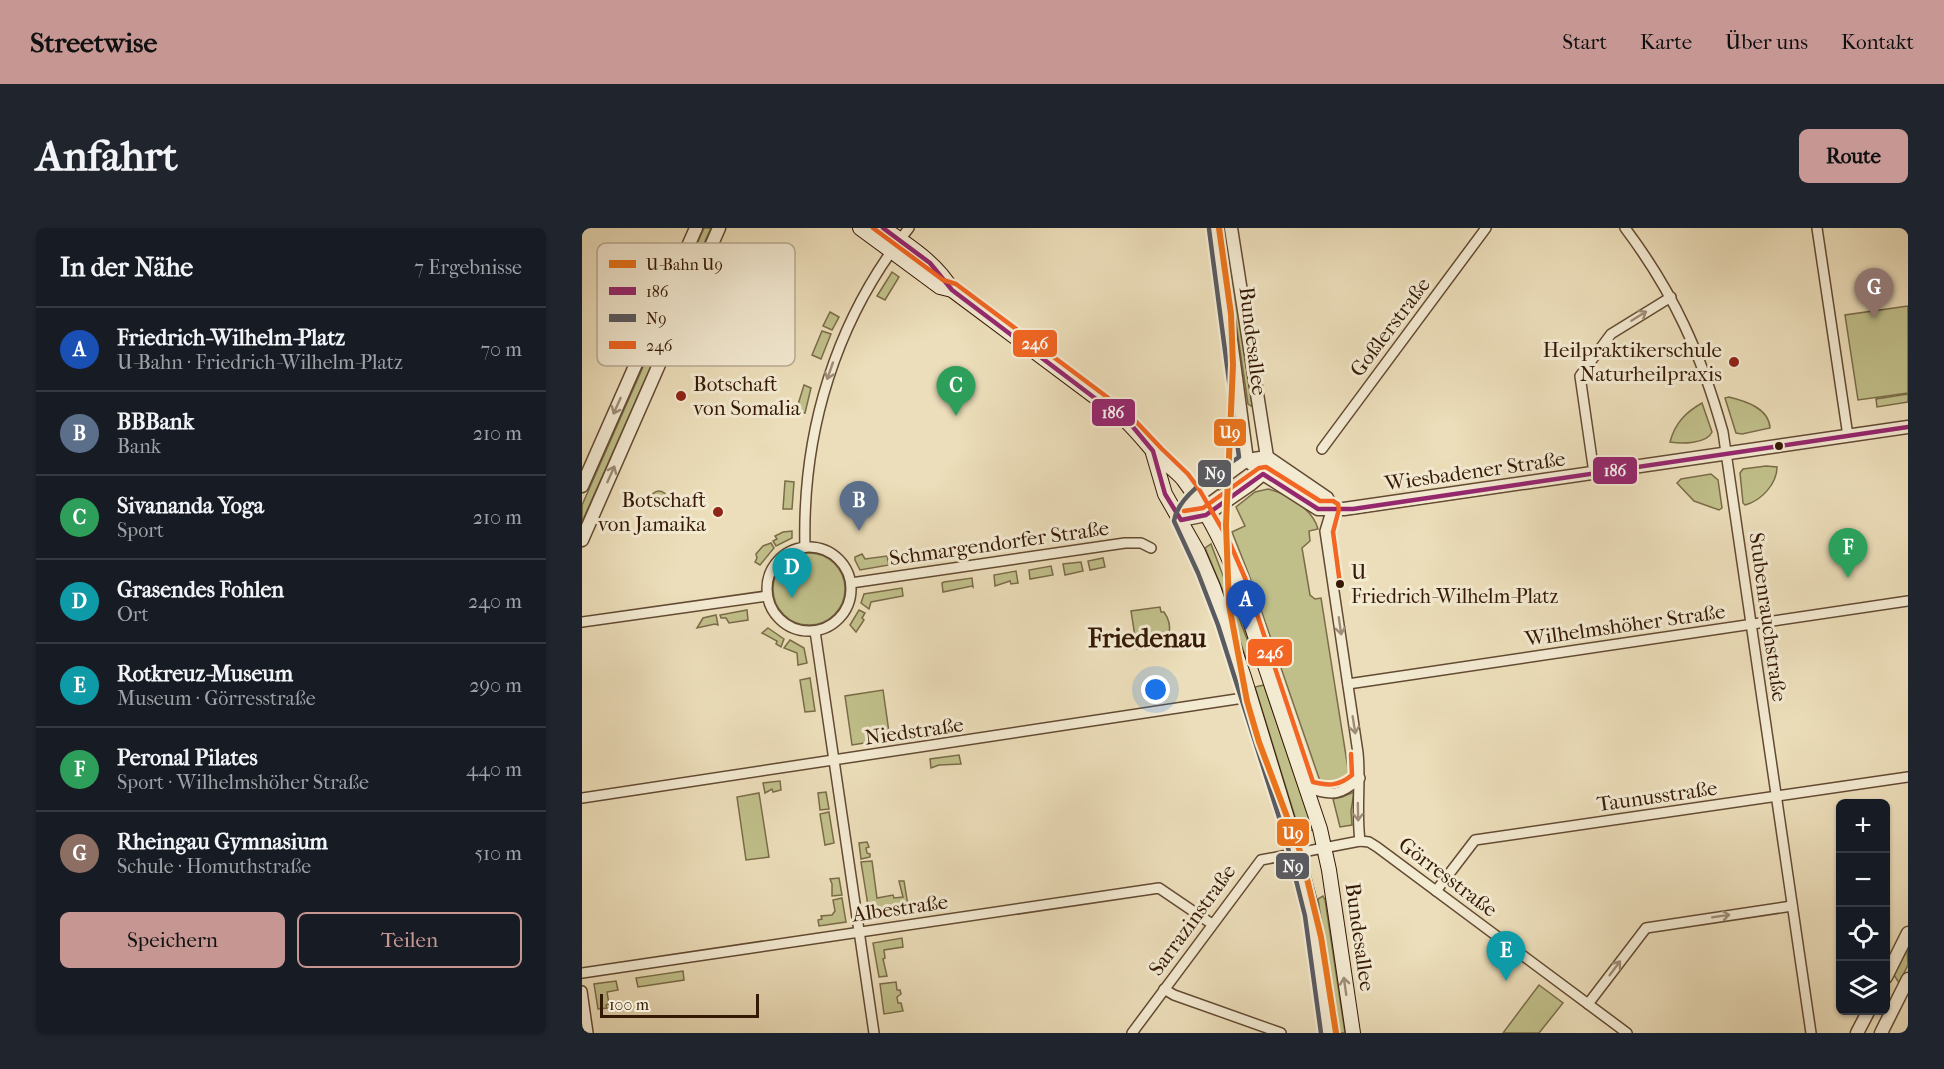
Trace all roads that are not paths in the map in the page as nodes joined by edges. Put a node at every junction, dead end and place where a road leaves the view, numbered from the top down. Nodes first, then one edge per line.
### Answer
1 (696, 228) edge
2 (719, 228) edge
3 (860, 228) edge
4 (883, 228) edge
5 (909, 228) edge
6 (1216, 228) edge
7 (1231, 228) edge
8 (1486, 228) edge
9 (1625, 228) edge
10 (1817, 228) edge
11 (689, 243) edge
12 (712, 243) edge
13 (891, 251) junction
14 (1671, 297) junction
15 (635, 366) edge
16 (659, 366) edge
17 (1908, 427) edge
18 (1848, 436) junction
19 (1322, 448) dead end
20 (1153, 451) junction
21 (1725, 454) junction
22 (1267, 457) junction
23 (1247, 460) junction
24 (1594, 473) junction
25 (1263, 474) junction
26 (582, 486) edge
27 (1195, 498) junction
28 (1332, 508) junction
29 (1206, 515) junction
30 (1181, 520) junction
31 (582, 540) edge
32 (804, 547) junction
33 (1151, 548) dead end
34 (851, 584) junction
35 (767, 596) junction
36 (1908, 601) edge
37 (582, 621) edge
38 (1750, 624) junction
39 (814, 631) junction
40 (1348, 684) junction
41 (1250, 697) junction
42 (834, 761) junction
43 (1908, 777) edge
44 (1360, 778) junction
45 (1307, 788) junction
46 (1776, 796) junction
47 (582, 798) edge
48 (1360, 841) junction
49 (1324, 847) junction
50 (1297, 851) junction
51 (1332, 889) junction
52 (1437, 891) junction
53 (1308, 893) junction
54 (1792, 906) junction
55 (1212, 924) junction
56 (859, 932) junction
57 (1908, 933) edge
58 (1890, 970) edge
59 (582, 973) edge
60 (1908, 979) edge
61 (1164, 989) junction
62 (582, 991) edge
63 (1588, 1004) junction
64 (1867, 1015) edge
65 (588, 1033) edge
66 (874, 1033) edge
67 (1132, 1033) edge
68 (1281, 1033) edge
69 (1329, 1033) edge
70 (1353, 1033) edge
71 (1627, 1033) edge
72 (1811, 1033) edge
73 (1857, 1033) edge
74 (1881, 1033) edge

1 - 11 street
2 - 12 street
3 - 13 main road
4 - 13 main road
5 - 13 street
6 - 23 street, Bundesallee
7 - 22 street, Bundesallee
8 - 19 street, Goßlerstraße
9 - 14 street, Stubenrauchstraße
10 - 18 street
13 - 20 main road, Bundesallee
13 -> 32 street
14 - 21 street, Stubenrauchstraße
24 -> 14 street
15 -> 26 street
31 -> 16 street
17 - 18 street, Wiesbadener Straße
18 - 21 street, Wiesbadener Straße
20 - 27 main road, Bundesallee
20 - 30 main road, Bundesallee
21 - 24 street, Wiesbadener Straße
21 - 38 street, Stubenrauchstraße
22 - 23 street
22 - 25 street
22 - 28 street
23 - 25 street, Wiesbadener Straße
23 - 27 street
24 - 28 street, Wiesbadener Straße
25 - 28 street, Wiesbadener Straße
25 - 29 street
27 - 29 main road, Bundesallee
27 - 30 street
28 -> 40 street
29 - 30 street
29 - 45 main road, Bundesallee
30 - 41 main road, Bundesallee
32 - 34 street
32 - 35 street
33 - 34 street, Schmargendorfer Straße
34 - 39 street
35 - 37 street
35 - 39 street
36 - 38 street, Wilhelmshöher Straße
38 - 40 street, Wilhelmshöher Straße
38 - 46 street, Stubenrauchstraße
39 - 42 street
40 -> 44 street
41 - 42 street, Niedstraße
41 - 50 main road, Bundesallee
42 - 47 street, Niedstraße
42 - 56 street
43 - 46 street, Taunusstraße
44 - 45 street
44 -> 48 street
45 - 49 main road, Bundesallee
46 - 52 street, Taunusstraße
46 - 54 street, Stubenrauchstraße
48 - 49 street, Sarrazinstraße
48 - 52 street, Görresstraße
49 - 50 street, Sarrazinstraße
49 - 51 main road, Bundesallee
50 - 53 main road, Bundesallee
50 - 55 street, Sarrazinstraße
51 - 53 main road
70 -> 51 main road, Bundesallee
52 - 63 street, Görresstraße
53 - 69 main road, Bundesallee
63 -> 54 street
54 - 72 street, Stubenrauchstraße
55 - 56 street, Albestraße
55 - 61 street, Sarrazinstraße
56 - 59 street, Albestraße
56 - 66 street
57 - 58 street
60 - 74 street
61 - 67 street, Sarrazinstraße
61 - 68 street
62 - 65 street
63 - 71 street, Görresstraße
64 - 73 street

